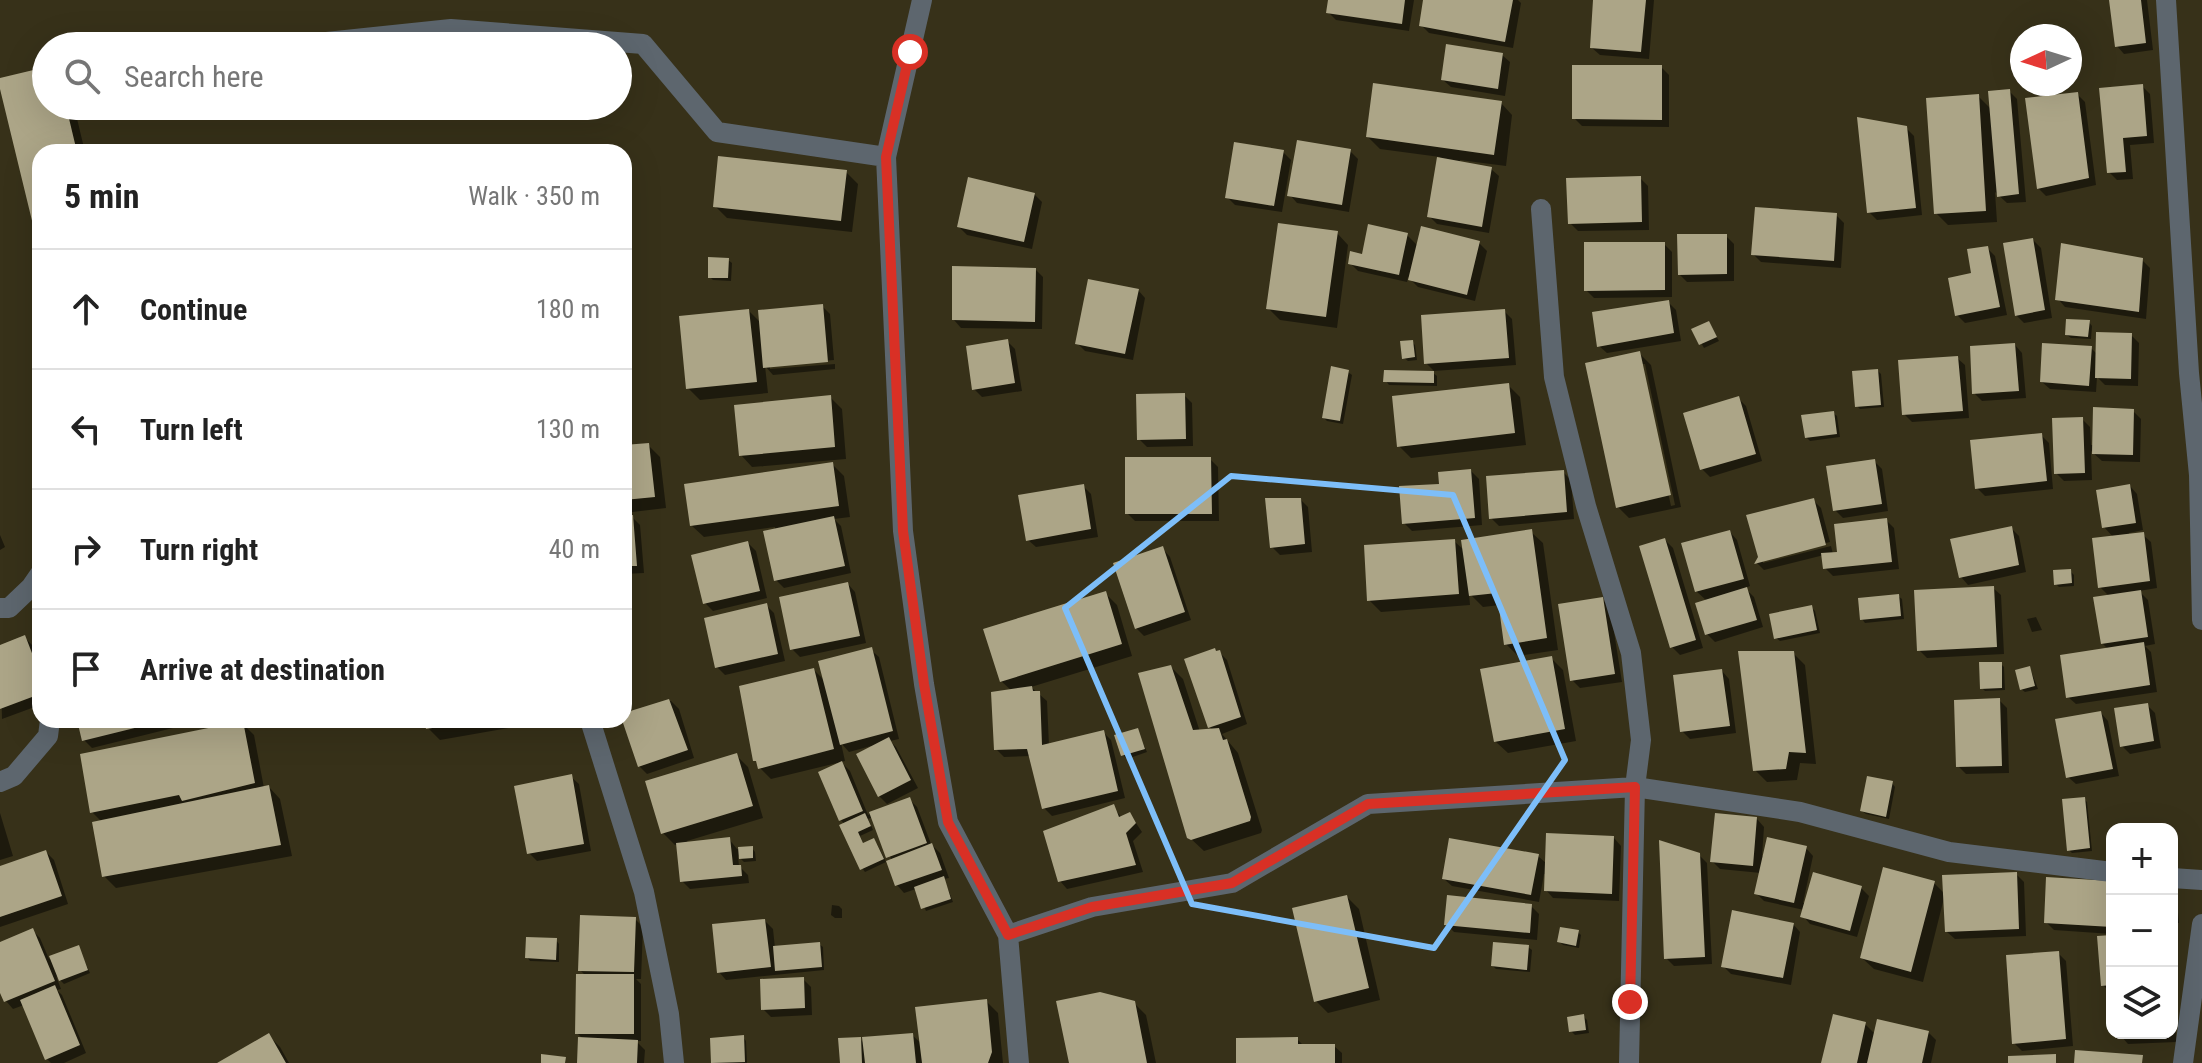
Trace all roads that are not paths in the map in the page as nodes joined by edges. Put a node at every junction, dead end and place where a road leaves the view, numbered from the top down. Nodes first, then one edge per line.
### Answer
1 (922, 0) edge
2 (2166, 0) edge
3 (422, 32) edge
4 (489, 32) edge
5 (632, 43) edge
6 (886, 157) junction
7 (1541, 209) dead end
8 (2202, 338) edge
9 (2189, 373) junction
10 (32, 586) edge
11 (0, 608) edge
12 (2202, 620) edge
13 (49, 728) edge
14 (593, 728) edge
15 (0, 782) edge
16 (1635, 787) junction
17 (2106, 871) edge
18 (2178, 878) edge
19 (2202, 880) edge
20 (2202, 924) edge
21 (1008, 935) junction
22 (674, 1063) edge
23 (1019, 1063) edge
24 (1629, 1063) edge
25 (2183, 1063) edge

1 - 6 street
2 - 9 street
3 - 4 street
5 - 6 street
6 - 21 street
7 - 16 street
8 - 9 street
9 - 12 street
10 - 11 street
13 - 15 street
14 - 22 street
16 - 17 street
16 - 21 street
16 - 24 street
18 - 19 street
20 - 25 street
21 - 23 street

